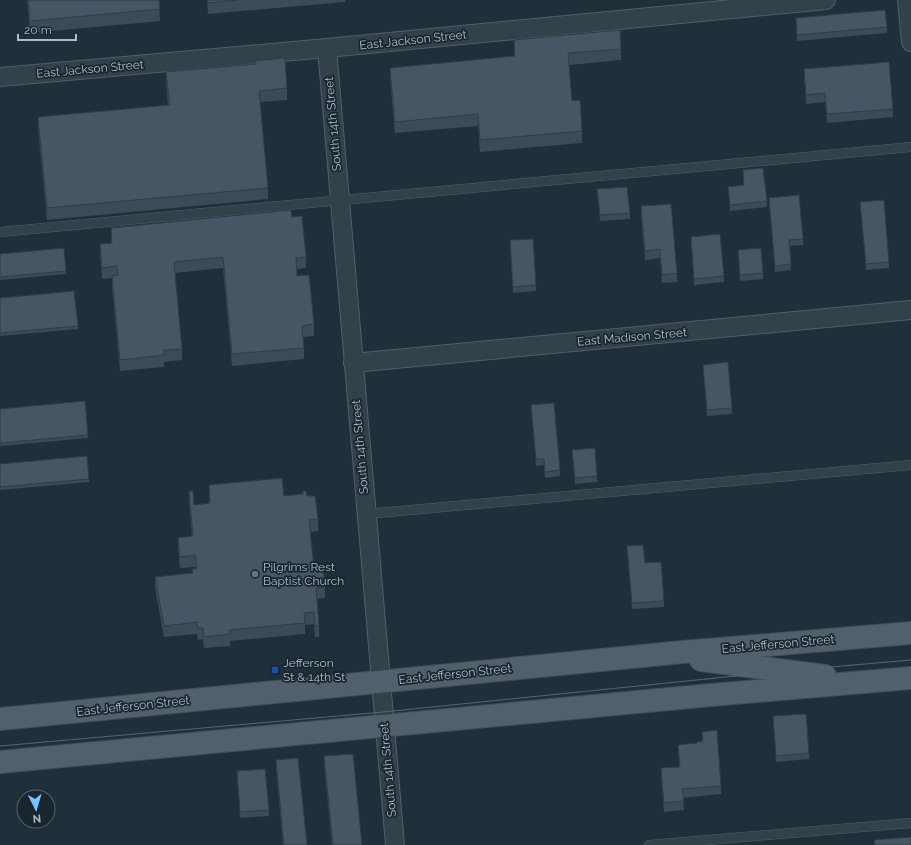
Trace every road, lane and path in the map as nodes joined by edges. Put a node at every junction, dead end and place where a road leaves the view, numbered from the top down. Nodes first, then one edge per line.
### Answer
1 (826, 0) edge
2 (907, 0) edge
3 (911, 42) edge
4 (327, 48) junction
5 (0, 77) edge
6 (911, 147) edge
7 (340, 200) junction
8 (0, 232) edge
9 (911, 310) edge
10 (353, 363) junction
11 (911, 465) edge
12 (366, 514) junction
13 (911, 633) edge
14 (660, 654) junction
15 (911, 678) edge
16 (380, 681) junction
17 (870, 681) junction
18 (0, 719) edge
19 (384, 727) junction
20 (0, 762) edge
21 (911, 823) edge
22 (395, 845) edge
23 (649, 845) edge

1 - 4 street, East Jackson Street
2 - 3 street
4 - 5 street, East Jackson Street
4 - 7 street, South 14th Street
6 - 7 lane
7 - 8 lane
7 - 10 street, South 14th Street
9 - 10 street, East Madison Street
10 - 12 street, South 14th Street
11 - 12 lane
12 - 16 street, South 14th Street
13 - 14 main road, East Jefferson Street
14 - 16 main road, East Jefferson Street
14 - 17 main road
15 - 17 main road
16 - 18 main road, East Jefferson Street
16 - 19 street, South 14th Street
17 - 19 main road
19 - 20 main road
19 - 22 street, South 14th Street
21 - 23 lane

